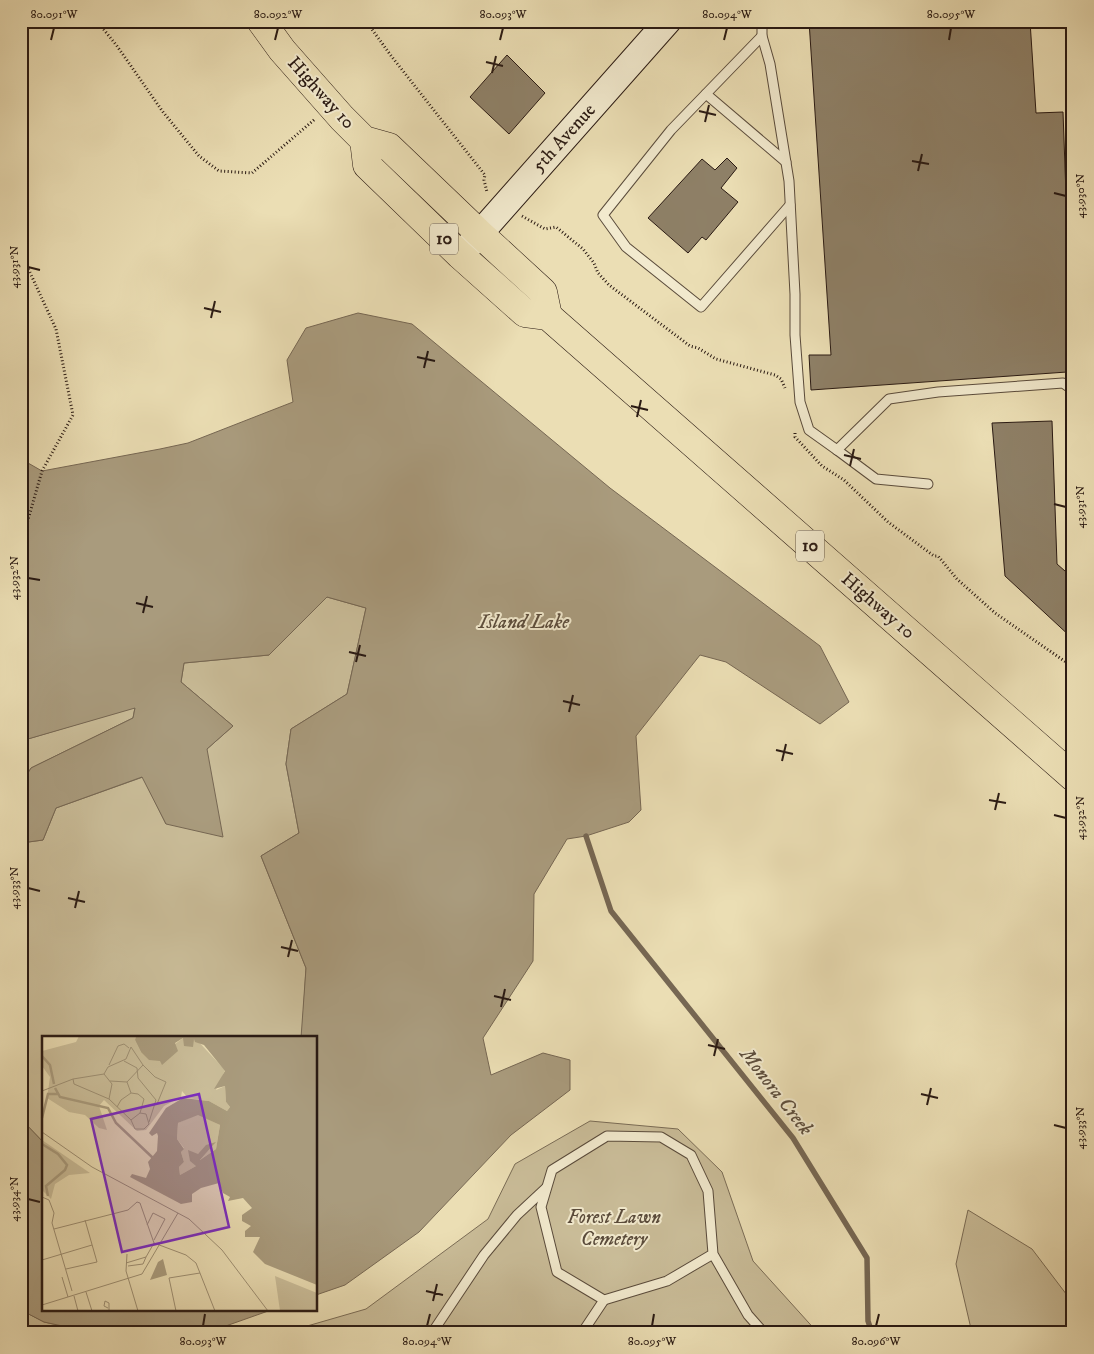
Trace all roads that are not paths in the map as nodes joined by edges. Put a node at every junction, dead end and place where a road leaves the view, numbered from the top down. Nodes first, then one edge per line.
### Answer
1 (261, 21) edge
2 (668, 21) edge
3 (762, 21) edge
4 (762, 36) junction
5 (706, 94) junction
6 (364, 140) junction
7 (786, 162) junction
8 (790, 205) junction
9 (480, 234) junction
10 (460, 255) junction
11 (548, 316) junction
12 (1073, 390) edge
13 (837, 450) junction
14 (928, 484) dead end
15 (1073, 777) edge
16 (547, 1186) junction
17 (713, 1254) junction
18 (604, 1300) junction
19 (432, 1333) edge
20 (582, 1333) edge
21 (764, 1333) edge

1 - 6 highway, Highway 10
2 - 9 street, 5th Avenue
3 - 4 lane
4 - 5 lane
4 - 7 lane
5 - 7 lane
5 - 8 lane
6 - 9 highway, Highway 10 / 10
6 - 10 highway, Highway 10 / 10
7 - 8 lane
8 - 13 lane
9 - 10 street, 5th Avenue
9 - 11 highway, Highway 10 / 10
10 - 11 highway, Highway 10 / 10
11 - 15 highway, Highway 10 / 10
12 - 13 lane
13 - 14 lane
16 - 17 lane
16 - 18 lane
16 - 19 lane
17 - 18 lane
17 - 21 lane
18 - 20 lane

